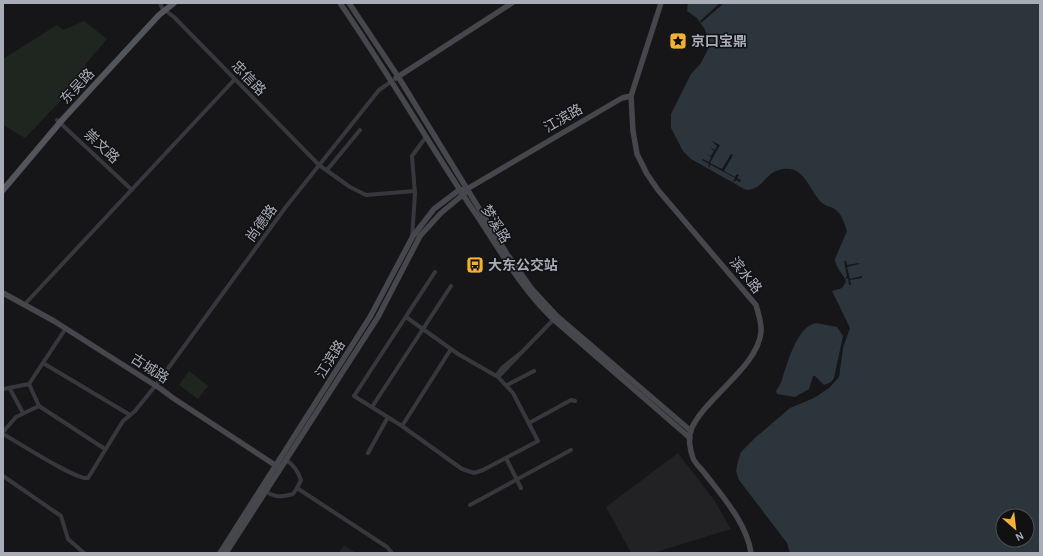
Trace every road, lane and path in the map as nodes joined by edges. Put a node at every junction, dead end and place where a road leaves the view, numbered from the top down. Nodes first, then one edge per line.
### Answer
1 (168, 3) edge
2 (174, 3) edge
3 (340, 3) edge
4 (349, 3) edge
5 (512, 3) edge
6 (661, 3) edge
7 (162, 7) edge
8 (398, 77) junction
9 (235, 79) junction
10 (392, 81) junction
11 (631, 96) junction
12 (59, 121) junction
13 (360, 130) dead end
14 (426, 137) junction
15 (319, 165) junction
16 (327, 170) junction
17 (3, 185) edge
18 (467, 189) junction
19 (3, 190) edge
20 (132, 190) junction
21 (459, 190) junction
22 (415, 191) junction
23 (464, 196) junction
24 (412, 239) junction
25 (435, 272) dead end
26 (451, 286) dead end
27 (3, 294) edge
28 (24, 305) junction
29 (406, 317) junction
30 (555, 318) junction
31 (66, 328) junction
32 (423, 329) junction
33 (452, 349) junction
34 (43, 363) junction
35 (534, 371) dead end
36 (497, 376) junction
37 (29, 384) junction
38 (156, 385) junction
39 (507, 385) junction
40 (10, 388) junction
41 (3, 389) edge
42 (575, 401) dead end
43 (39, 406) junction
44 (372, 407) junction
45 (23, 413) junction
46 (130, 416) junction
47 (388, 417) junction
48 (529, 423) junction
49 (3, 424) edge
50 (402, 426) junction
51 (8, 427) junction
52 (691, 431) junction
53 (3, 433) edge
54 (690, 438) junction
55 (106, 449) junction
56 (571, 450) dead end
57 (368, 453) dead end
58 (506, 458) junction
59 (286, 460) junction
60 (278, 466) junction
61 (3, 476) edge
62 (517, 479) junction
63 (297, 488) junction
64 (521, 488) dead end
65 (266, 491) junction
66 (470, 504) dead end
67 (84, 553) edge
68 (220, 553) edge
69 (226, 553) edge
70 (392, 553) edge
71 (751, 553) edge

1 - 7 main road, 东吴路
2 - 7 main road, 东吴路
3 - 10 main road, 梦溪路
4 - 8 main road, 梦溪路
5 - 8 main road
6 - 11 main road, 滨水路
7 - 9 street, 忠信路
7 - 12 main road, 东吴路
8 - 10 main road
8 - 18 main road, 梦溪路
9 - 15 street, 忠信路
9 - 20 street
10 - 14 main road, 梦溪路
10 - 15 street, 尚德路
11 - 18 main road, 江滨路
11 - 52 main road, 滨水路
12 - 17 main road, 东吴路
12 - 19 main road, 东吴路
12 - 20 street, 崇文路
13 - 16 street
14 - 21 main road, 梦溪路
14 - 22 street
15 - 16 street, 忠信路
15 - 38 street, 尚德路
16 - 22 street, 忠信路
18 - 21 main road, 江滨路
18 - 23 main road
18 - 30 main road, 梦溪路
20 - 28 street
21 - 23 main road, 梦溪路
21 - 24 main road, 江滨路
22 - 24 street
23 - 30 main road, 梦溪路
23 - 59 main road, 江滨路
24 - 60 main road, 江滨路
25 - 29 street
26 - 32 street
27 - 28 main road, 古城路
28 - 31 main road, 古城路
29 - 32 street
29 - 44 street
30 - 36 street
30 - 52 main road, 梦溪路
30 - 54 main road, 梦溪路
31 - 34 street
31 - 38 main road, 古城路
32 - 33 street
32 - 44 street
33 - 36 street
33 - 50 street
34 - 37 street
34 - 46 street
35 - 39 street
36 - 39 street
37 - 40 street
37 - 43 street
38 - 46 street, 尚德路
38 - 60 main road, 古城路
39 - 48 street
40 - 41 street
40 - 45 street
42 - 48 street
43 - 45 street
43 - 55 street
44 - 47 street
45 - 51 street
46 - 55 street, 尚德路
47 - 50 street
47 - 57 street
48 - 58 street
49 - 51 street
50 - 58 street
51 - 53 street
52 - 54 main road, 滨水路
53 - 55 street, 尚德路
54 - 71 main road, 滨水路
56 - 62 street
58 - 62 street
59 - 60 main road, 江滨路
59 - 63 street
60 - 65 main road, 江滨路
60 - 68 main road, 江滨路
61 - 67 street
62 - 64 street
62 - 66 street
63 - 65 street
63 - 70 street
65 - 69 main road, 江滨路

